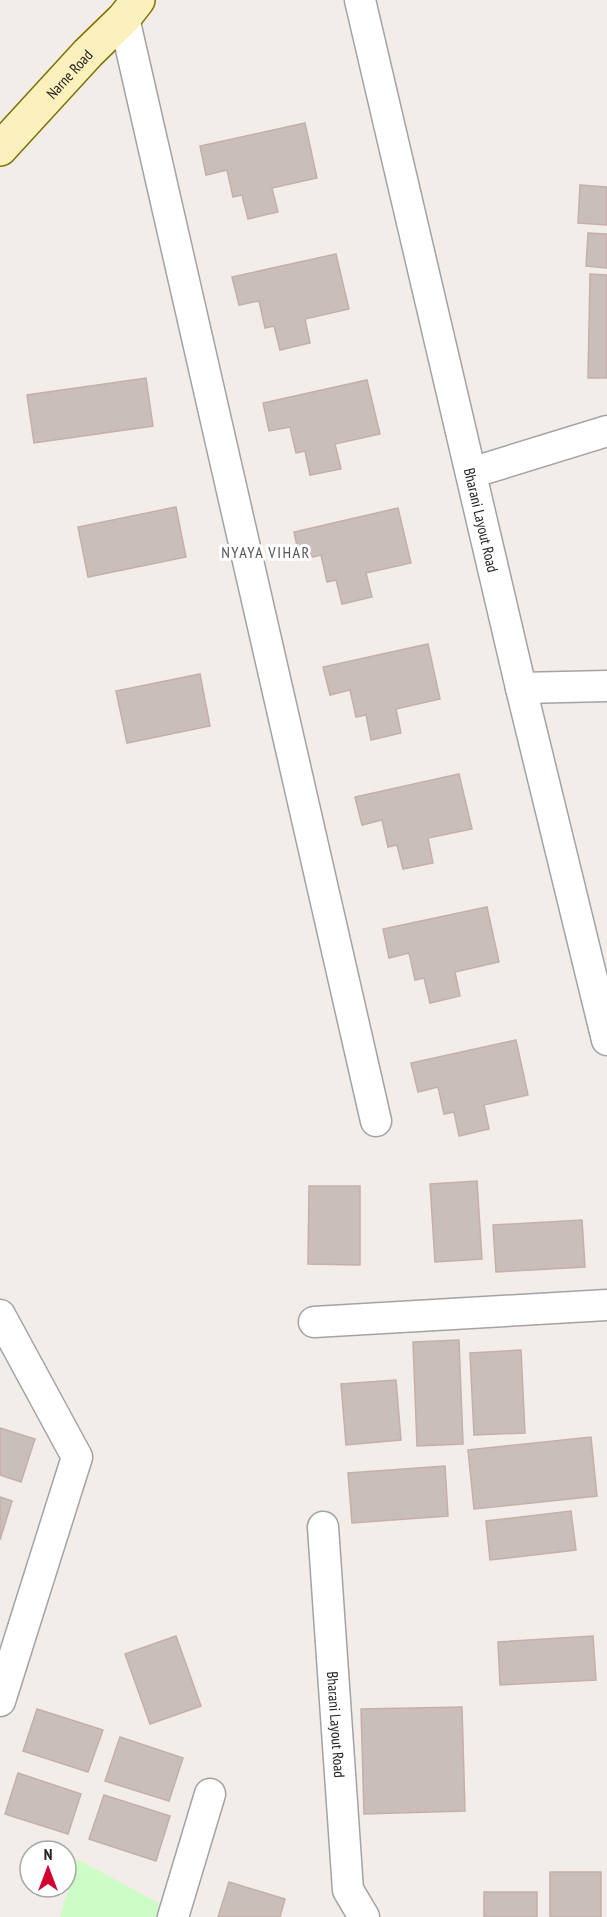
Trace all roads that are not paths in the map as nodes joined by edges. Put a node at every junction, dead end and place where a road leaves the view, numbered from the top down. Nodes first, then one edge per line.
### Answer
1 (360, 0) edge
2 (131, 9) edge
3 (0, 149) edge
4 (607, 431) edge
5 (471, 473) junction
6 (607, 687) edge
7 (521, 688) junction
8 (607, 1040) edge
9 (376, 1121) dead end
10 (607, 1305) edge
11 (0, 1315) edge
12 (314, 1322) dead end
13 (323, 1527) dead end
14 (0, 1701) edge
15 (210, 1794) dead end
16 (173, 1917) edge
17 (364, 1917) edge

1 - 5 street, Bharani Layout Road
2 - 3 main road, Narne Road
2 - 9 street
4 - 5 street
5 - 7 street, Bharani Layout Road
6 - 7 street
7 - 8 street, Bharani Layout Road
10 - 12 street
11 - 14 street
13 - 17 street, Bharani Layout Road
15 - 16 street

